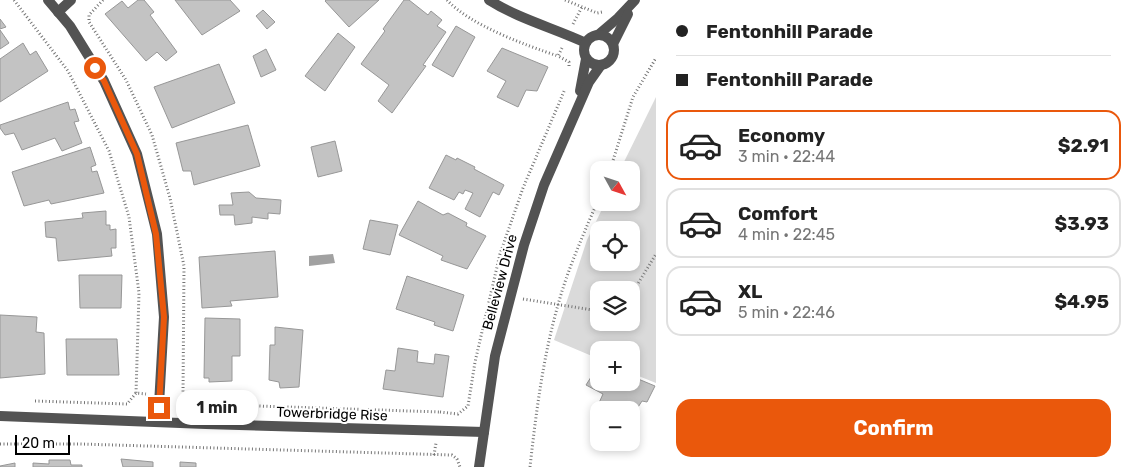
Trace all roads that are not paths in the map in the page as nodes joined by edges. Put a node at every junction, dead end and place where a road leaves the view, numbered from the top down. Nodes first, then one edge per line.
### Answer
1 (48, 0) edge
2 (71, 0) edge
3 (489, 0) edge
4 (635, 0) edge
5 (58, 12) junction
6 (598, 35) junction
7 (586, 43) junction
8 (613, 44) junction
9 (586, 59) junction
10 (601, 65) junction
11 (576, 112) junction
12 (0, 416) edge
13 (158, 422) junction
14 (484, 432) junction
15 (479, 467) edge

1 - 5 street
2 - 5 street
3 - 7 street
4 - 6 street
4 - 8 street
5 - 13 street
6 - 7 street
6 - 8 street
7 - 9 street
8 - 10 street
9 - 10 street
9 - 11 street, Belleview Drive
10 - 11 street, Belleview Drive
11 - 14 street, Belleview Drive
12 - 13 street, Towerbridge Rise
13 - 14 street, Towerbridge Rise
14 - 15 street, Belleview Drive

